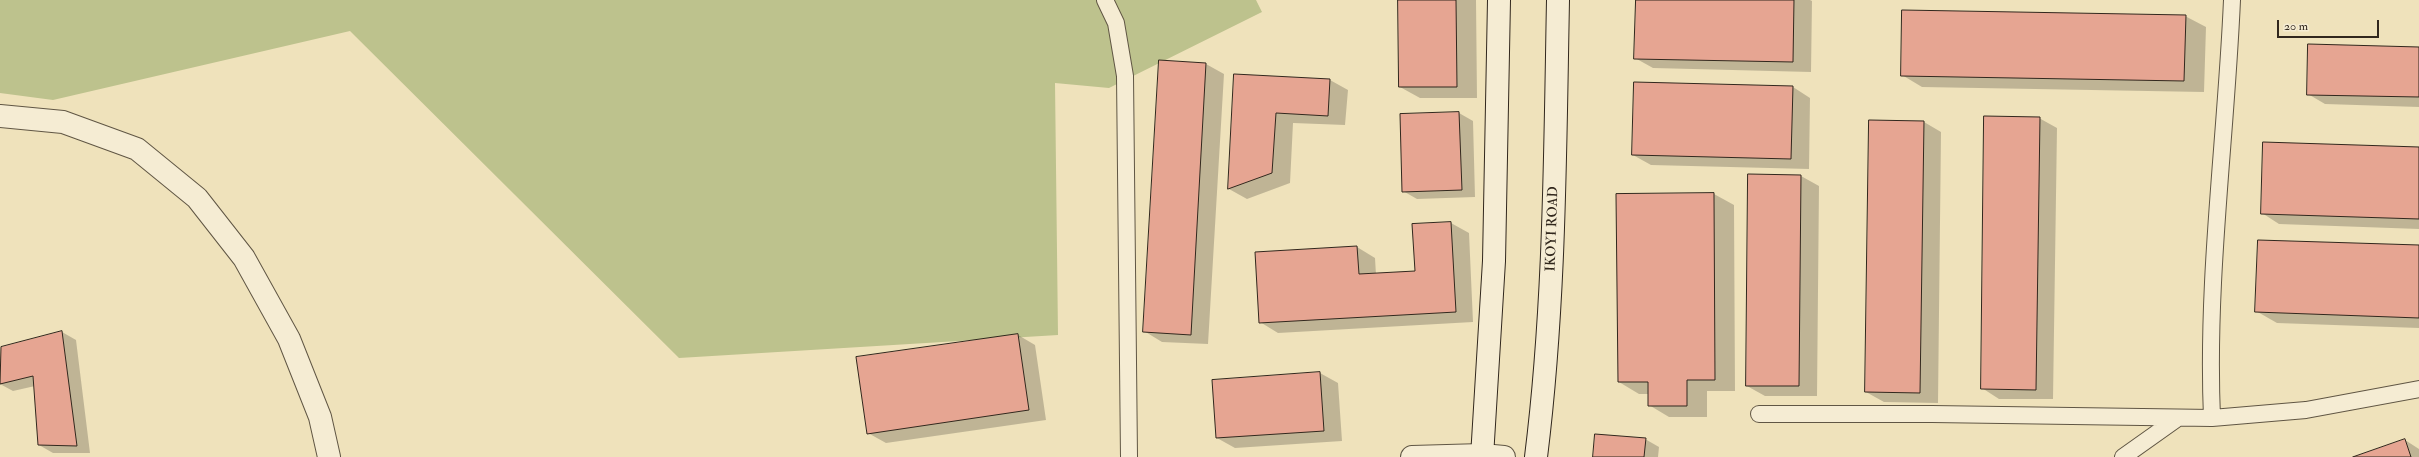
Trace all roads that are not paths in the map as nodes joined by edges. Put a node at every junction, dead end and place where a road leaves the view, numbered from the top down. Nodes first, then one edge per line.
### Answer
1 (1105, 0) edge
2 (1499, 0) edge
3 (1558, 0) edge
4 (2232, 0) edge
5 (0, 116) edge
6 (2419, 389) edge
7 (1759, 414) dead end
8 (2178, 418) junction
9 (2212, 418) junction
10 (1482, 456) edge
11 (329, 457) edge
12 (1129, 457) edge
13 (1412, 457) edge
14 (1504, 457) edge
15 (1536, 457) edge
16 (2123, 457) edge

1 - 12 lane
2 - 10 main road
3 - 15 main road, IKOYI ROAD
4 - 9 lane
5 - 11 main road
6 - 9 lane
7 - 8 lane
8 - 9 lane
8 - 16 lane
10 - 13 main road
10 - 14 main road

